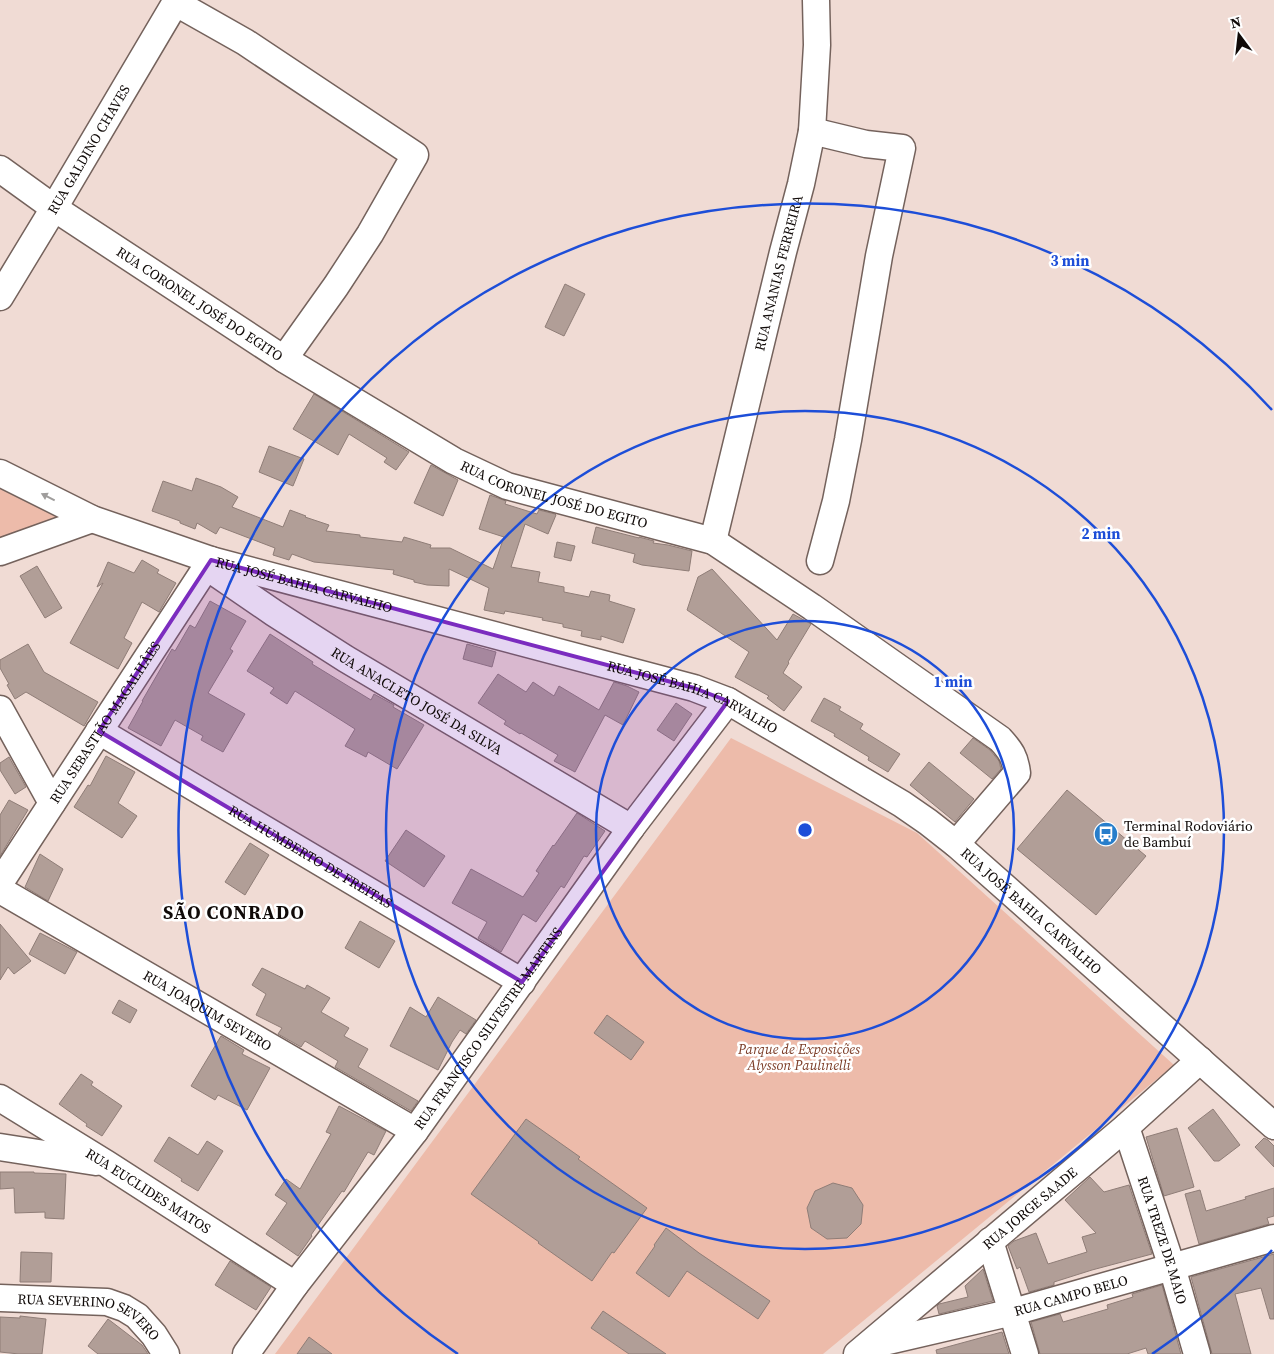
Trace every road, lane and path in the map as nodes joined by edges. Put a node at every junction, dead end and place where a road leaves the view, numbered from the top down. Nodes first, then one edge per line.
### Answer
1 (816, 0) edge
2 (176, 1) edge
3 (812, 131) junction
4 (0, 169) edge
5 (54, 208) junction
6 (0, 297) edge
7 (284, 359) junction
8 (0, 473) edge
9 (92, 519) junction
10 (713, 541) junction
11 (0, 552) edge
12 (820, 561) dead end
13 (209, 563) junction
14 (728, 701) junction
15 (0, 710) edge
16 (99, 731) junction
17 (52, 803) junction
18 (631, 828) junction
19 (956, 844) junction
20 (0, 883) edge
21 (0, 890) edge
22 (522, 982) junction
23 (1200, 1060) junction
24 (0, 1098) edge
25 (1274, 1126) edge
26 (1126, 1127) junction
27 (415, 1131) junction
28 (0, 1147) edge
29 (107, 1164) junction
30 (1274, 1238) edge
31 (990, 1241) junction
32 (1172, 1266) junction
33 (295, 1285) junction
34 (0, 1298) edge
35 (1012, 1312) junction
36 (862, 1351) edge
37 (166, 1354) edge
38 (246, 1354) edge
39 (1025, 1354) edge
40 (1196, 1354) edge

1 - 3 street, RUA ANANIAS FERREIRA
2 - 5 street, RUA GALDINO CHAVES
2 - 7 street
3 - 10 street, RUA ANANIAS FERREIRA
3 - 12 street
4 - 5 street, RUA CORONEL JOSÉ DO EGITO
5 - 6 street, RUA GALDINO CHAVES
5 - 7 street, RUA CORONEL JOSÉ DO EGITO
7 - 10 street, RUA CORONEL JOSÉ DO EGITO
9 -> 8 street, RUA JOSÉ BAHIA CARVALHO
9 - 11 street
9 - 13 street, RUA JOSÉ BAHIA CARVALHO
10 - 19 street, RUA CORONEL JOSÉ DO EGITO
13 - 14 street, RUA JOSÉ BAHIA CARVALHO
13 - 16 street, RUA SEBASTIÃO MAGALHÂES
13 - 18 street, RUA ANACLETO JOSÉ DA SILVA
14 - 18 street, RUA FRANCISCO SILVESTRE MARTINS
14 - 19 street, RUA JOSÉ BAHIA CARVALHO
15 - 17 street
16 - 17 street, RUA SEBASTIÃO MAGALHÂES
16 - 22 street, RUA HUMBERTO DE FREITAS
17 - 20 street, RUA SEBASTIÃO MAGALHÂES
18 - 22 street, RUA FRANCISCO SILVESTRE MARTINS
19 - 23 street, RUA JOSÉ BAHIA CARVALHO
21 - 27 street, RUA JOAQUIM SEVERO
22 - 27 street, RUA FRANCISCO SILVESTRE MARTINS
23 - 25 street, RUA JOSÉ BAHIA CARVALHO
23 - 26 street, RUA JORGE SAADE
24 - 29 street, RUA EUCLIDES MATOS
26 - 31 street, RUA JORGE SAADE
26 - 32 street, RUA TREZE DE MAIO
27 - 33 street, RUA FRANCISCO SILVESTRE MARTINS
28 - 29 street
29 - 33 street, RUA EUCLIDES MATOS
30 - 32 street, RUA CAMPO BELO
31 - 35 street
31 - 36 street, RUA JORGE SAADE
32 - 35 street, RUA CAMPO BELO
32 - 40 street, RUA TREZE DE MAIO
33 - 38 street, RUA FRANCISCO SILVESTRE MARTINS
34 - 37 street, RUA SEVERINO SEVERO
35 - 36 street, RUA CAMPO BELO
35 - 39 street

